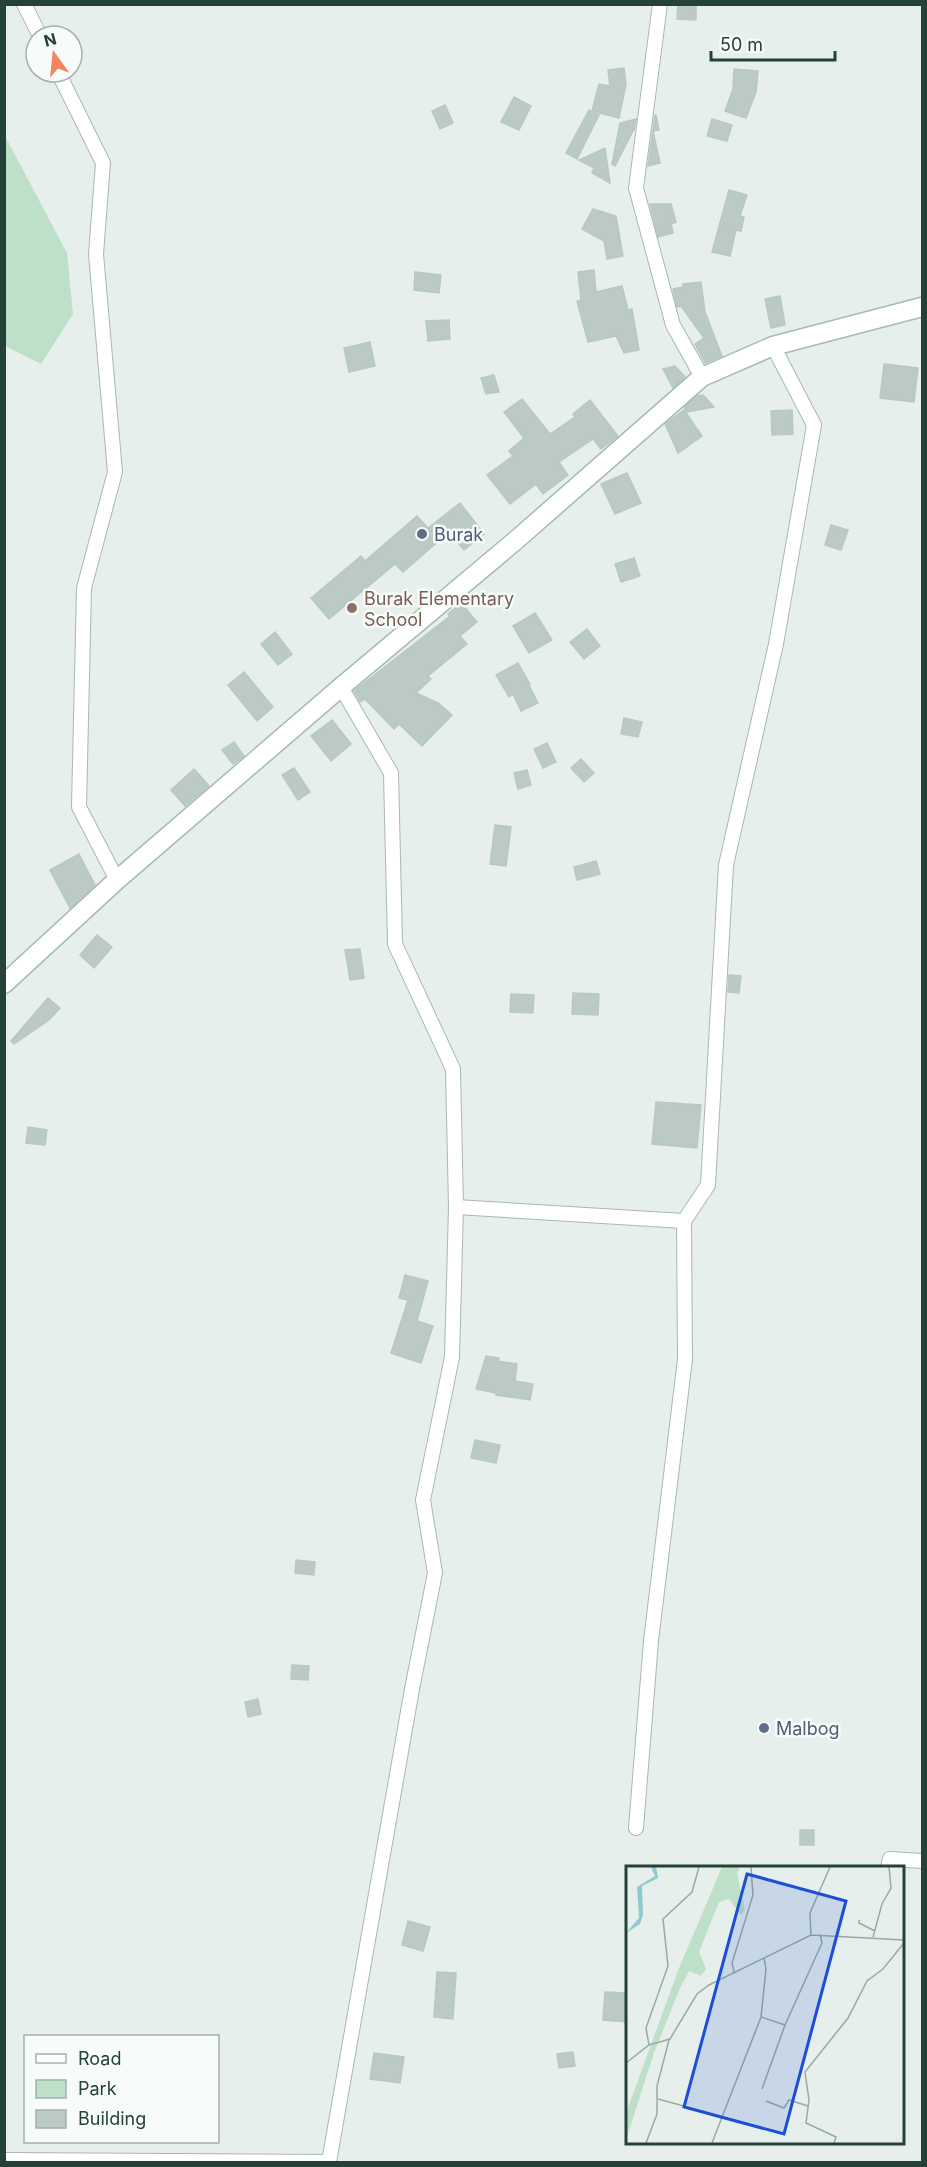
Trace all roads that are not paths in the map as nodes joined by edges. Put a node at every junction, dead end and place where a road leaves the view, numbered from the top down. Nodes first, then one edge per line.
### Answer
1 (24, 4) edge
2 (660, 4) edge
3 (34, 24) edge
4 (64, 84) edge
5 (922, 307) edge
6 (773, 346) junction
7 (702, 377) junction
8 (341, 687) junction
9 (117, 880) junction
10 (4, 984) edge
11 (456, 1207) junction
12 (684, 1221) junction
13 (636, 1828) dead end
14 (922, 1861) edge
15 (888, 1866) edge
16 (4, 2160) edge
17 (329, 2162) edge

1 - 3 street
2 - 7 street
4 - 9 street
5 - 6 street
6 - 7 street
6 - 12 street
7 - 8 street
8 - 9 street
8 - 11 street
9 - 10 street
11 - 12 street
11 - 17 street
12 - 13 street
14 - 15 street
16 - 17 street

